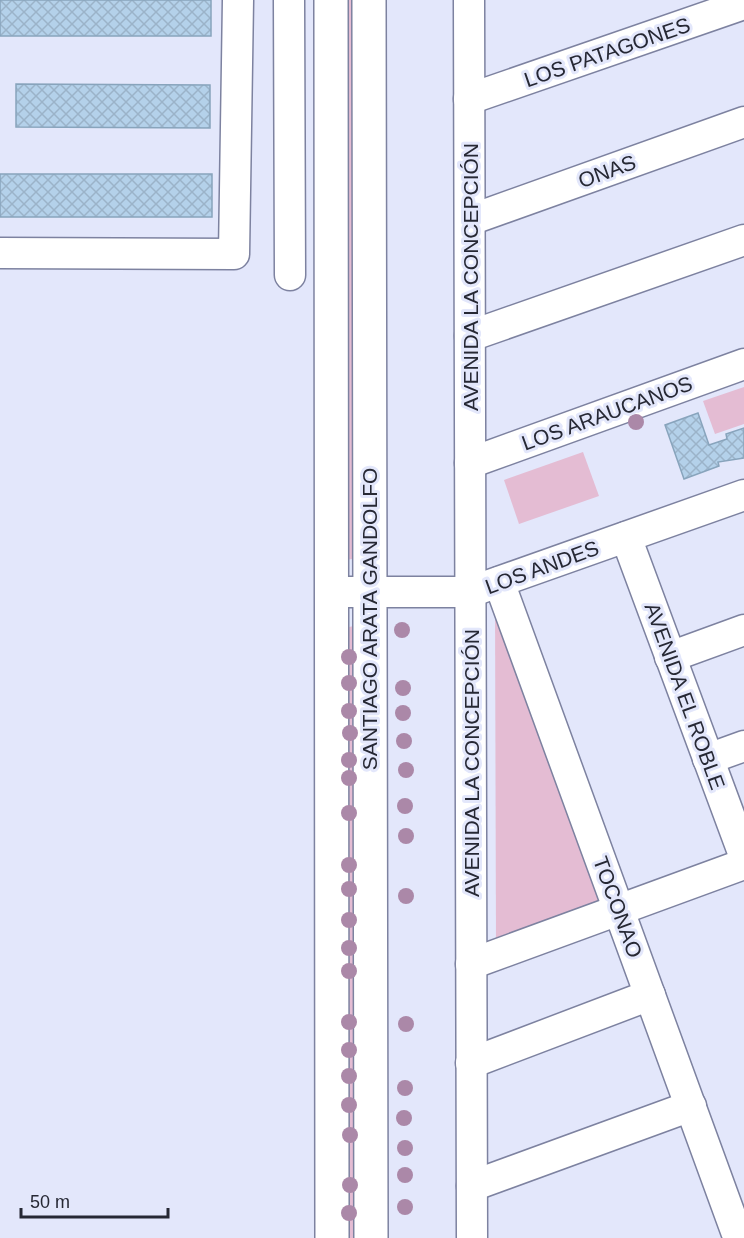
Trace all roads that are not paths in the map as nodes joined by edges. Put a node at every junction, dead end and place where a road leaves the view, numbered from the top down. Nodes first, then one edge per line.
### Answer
1 (238, 0) edge
2 (289, 0) edge
3 (331, 0) edge
4 (369, 0) edge
5 (469, 0) edge
6 (744, 4) edge
7 (469, 99) junction
8 (744, 122) edge
9 (470, 220) junction
10 (744, 240) edge
11 (0, 253) edge
12 (290, 275) dead end
13 (470, 336) junction
14 (744, 364) edge
15 (470, 463) junction
16 (744, 495) edge
17 (626, 537) junction
18 (499, 582) junction
19 (331, 592) junction
20 (369, 592) junction
21 (470, 592) junction
22 (744, 630) edge
23 (670, 657) junction
24 (744, 746) edge
25 (708, 759) junction
26 (744, 855) edge
27 (744, 864) edge
28 (619, 910) junction
29 (471, 964) junction
30 (650, 995) junction
31 (471, 1063) junction
32 (691, 1106) junction
33 (472, 1186) junction
34 (732, 1232) edge
35 (332, 1238) edge
36 (371, 1238) edge
37 (472, 1238) edge

1 - 11 street
2 - 12 street
3 - 19 main road, SANTIAGO ARATA GANDOLFO
4 - 20 main road, SANTIAGO ARATA GANDOLFO
5 - 7 street, AVENIDA LA CONCEPCIÓN
6 - 7 street, LOS PATAGONES
7 - 9 street, AVENIDA LA CONCEPCIÓN
8 - 9 street, ONAS
9 - 13 street, AVENIDA LA CONCEPCIÓN
10 - 13 street
13 - 15 street, AVENIDA LA CONCEPCIÓN
14 - 15 street, LOS ARAUCANOS
15 - 21 street, AVENIDA LA CONCEPCIÓN
16 - 17 street, LOS ANDES
17 - 18 street, LOS ANDES
17 - 23 street, AVENIDA EL ROBLE
18 - 21 street, LOS ANDES
18 - 28 street, TOCONAO
19 - 20 street, LOS ANDES
19 - 35 main road, SANTIAGO ARATA GANDOLFO
20 - 21 street, LOS ANDES
20 - 36 main road, SANTIAGO ARATA GANDOLFO
21 - 29 street, AVENIDA LA CONCEPCIÓN
22 - 23 street
23 - 25 street, AVENIDA EL ROBLE
24 - 25 street
25 - 26 street, AVENIDA EL ROBLE
27 - 28 street
28 - 29 street
28 - 30 street, TOCONAO
29 - 31 street, AVENIDA LA CONCEPCIÓN
30 - 31 street
30 - 32 street, TOCONAO
31 - 33 street, AVENIDA LA CONCEPCIÓN
32 - 33 street
32 - 34 street, TOCONAO
33 - 37 street, AVENIDA LA CONCEPCIÓN

